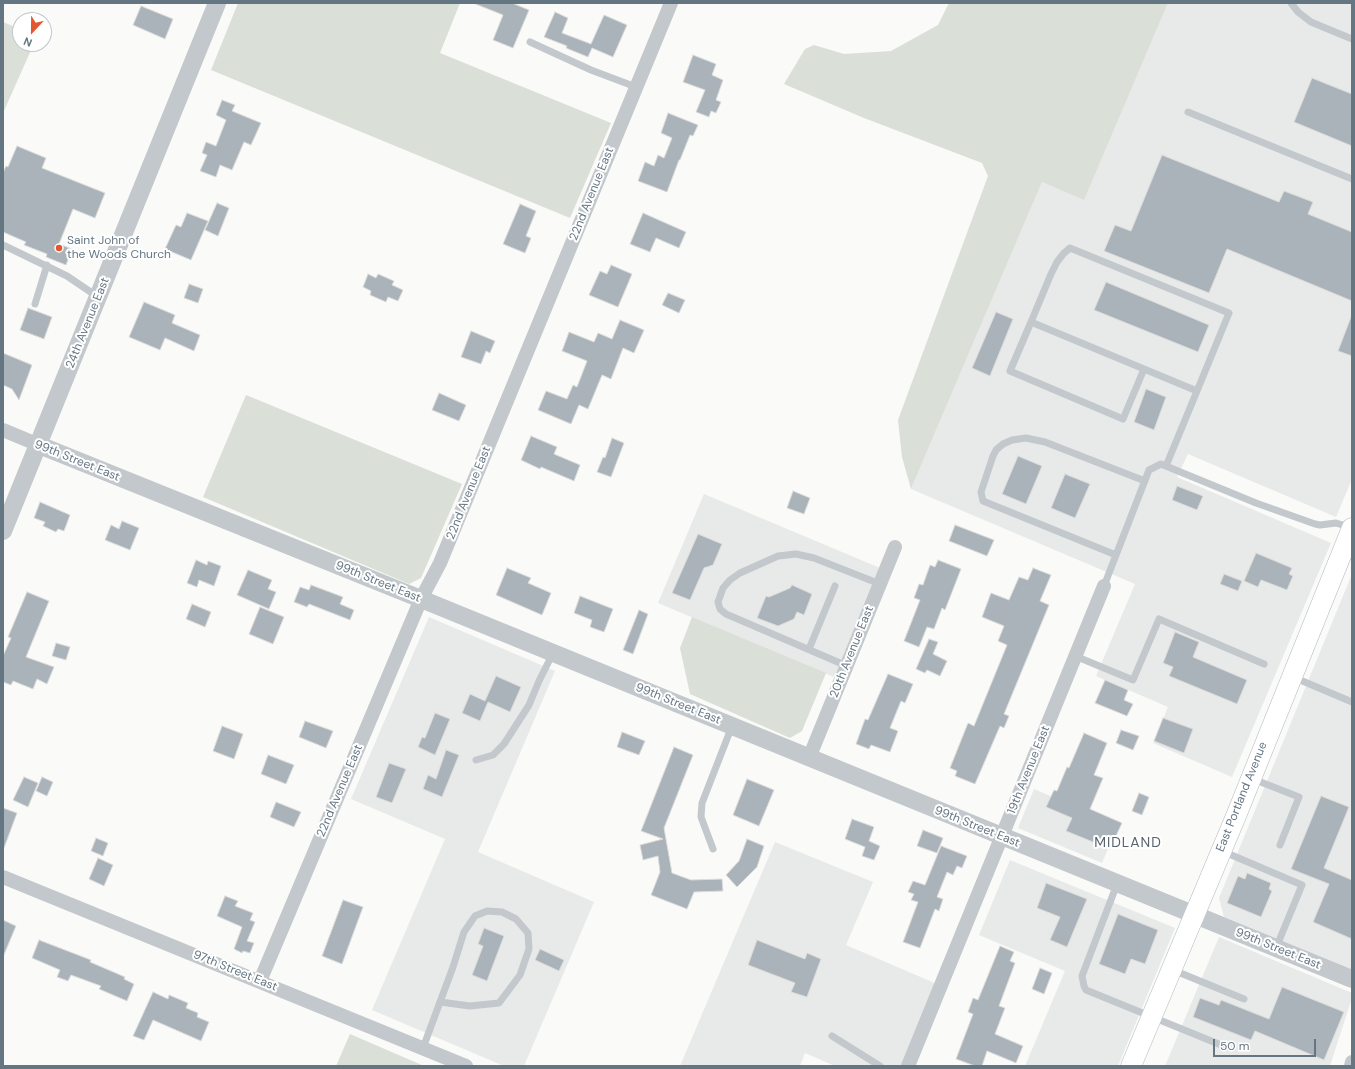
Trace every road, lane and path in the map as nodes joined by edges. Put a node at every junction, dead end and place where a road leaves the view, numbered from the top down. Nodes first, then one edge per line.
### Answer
1 (217, 3) edge
2 (671, 3) edge
3 (1291, 3) edge
4 (1352, 39) edge
5 (530, 42) dead end
6 (636, 87) junction
7 (1188, 112) dead end
8 (1352, 179) edge
9 (3, 245) edge
10 (47, 265) junction
11 (98, 297) junction
12 (35, 304) dead end
13 (1031, 322) junction
14 (1144, 369) junction
15 (1197, 391) junction
16 (3, 430) edge
17 (38, 446) junction
18 (1166, 466) junction
19 (1145, 480) junction
20 (1352, 528) edge
21 (3, 531) edge
22 (895, 547) dead end
23 (1116, 555) junction
24 (880, 584) junction
25 (835, 586) dead end
26 (1104, 586) joint
27 (421, 599) junction
28 (808, 649) junction
29 (553, 653) junction
30 (1075, 656) junction
31 (1264, 664) dead end
32 (847, 666) junction
33 (1291, 676) junction
34 (1352, 702) edge
35 (732, 726) junction
36 (809, 758) junction
37 (476, 760) dead end
38 (1250, 779) junction
39 (1002, 837) junction
40 (1280, 845) dead end
41 (713, 849) dead end
42 (1221, 851) junction
43 (3, 877) edge
44 (1117, 884) junction
45 (1194, 915) junction
46 (1276, 948) junction
47 (1171, 970) junction
48 (1352, 979) edge
49 (260, 981) junction
50 (1244, 999) dead end
51 (440, 1002) junction
52 (1152, 1016) junction
53 (832, 1036) dead end
54 (1226, 1047) dead end
55 (423, 1048) junction
56 (1352, 1062) edge
57 (466, 1066) edge
58 (880, 1066) edge
59 (908, 1066) edge
60 (1131, 1066) edge
61 (1351, 1066) edge

1 - 11 street, 24th Avenue East
2 - 6 street, 22nd Avenue East
3 - 4 lane
5 - 6 lane
6 - 27 street, 22nd Avenue East
7 - 8 lane
9 - 10 lane
10 - 11 lane
10 - 12 lane
11 - 17 street, 24th Avenue East
13 - 14 lane
13 - 14 lane
13 - 15 lane
14 - 15 lane
15 - 18 lane
16 - 17 street, 99th Street East
17 - 21 street, 24th Avenue East
17 - 27 street, 99th Street East
18 - 19 lane
18 - 20 lane
19 - 23 lane
19 - 23 lane
20 - 33 main road, East Portland Avenue
22 - 24 street, 20th Avenue East
23 - 26 lane
24 - 28 lane
24 - 32 street, 20th Avenue East
25 - 28 lane
26 - 30 street, 19th Avenue East
27 - 29 street, 99th Street East
27 - 49 street, 22nd Avenue East
28 - 32 lane
29 - 35 street, 99th Street East
29 - 37 lane
30 - 31 lane
30 - 39 street, 19th Avenue East
32 - 36 street, 20th Avenue East
33 - 34 lane
33 - 38 main road, East Portland Avenue
35 - 36 street, 99th Street East
35 - 41 lane
36 - 39 street, 99th Street East
38 - 40 lane
38 - 42 main road, East Portland Avenue
39 - 44 street, 99th Street East
39 - 59 street, 19th Avenue East
42 - 45 main road, East Portland Avenue
42 - 46 lane
43 - 49 street, 97th Street East
44 - 45 street, 99th Street East
44 - 52 lane
45 - 46 street, 99th Street East
45 - 47 main road, East Portland Avenue
46 - 48 street, 99th Street East
47 - 50 lane
47 - 52 main road, East Portland Avenue
49 - 55 street, 97th Street East
51 - 51 lane
51 - 55 lane
52 - 54 lane
52 - 60 main road, East Portland Avenue
53 - 58 lane
55 - 57 street, 97th Street East
56 - 61 street

